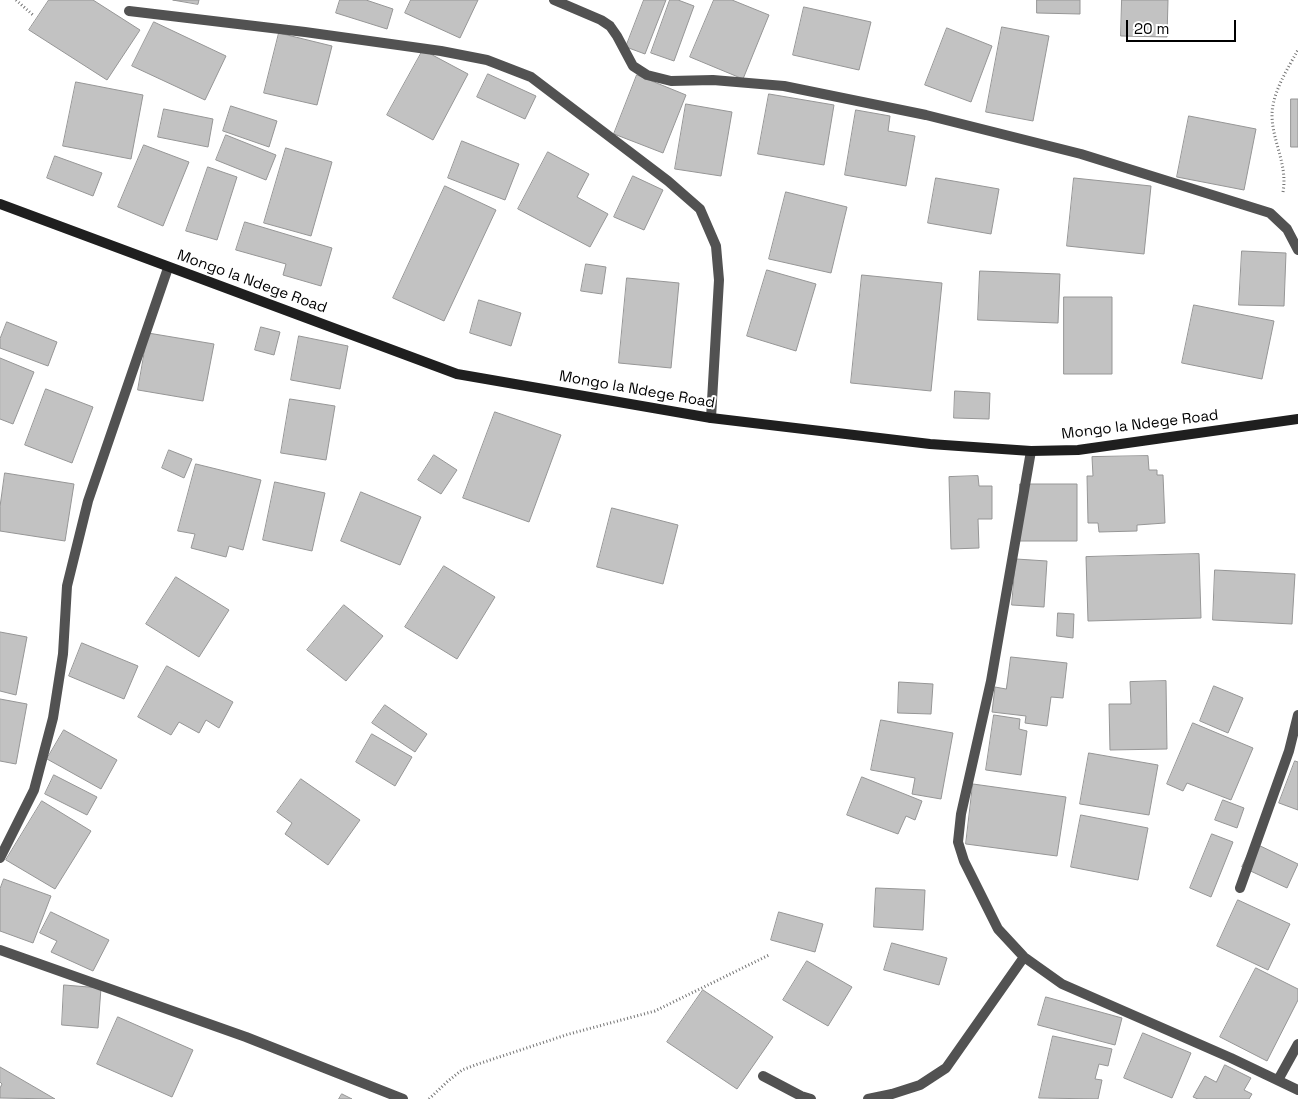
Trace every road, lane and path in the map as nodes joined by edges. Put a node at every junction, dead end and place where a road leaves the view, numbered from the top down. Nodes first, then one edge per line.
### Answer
1 (16, 0) edge
2 (554, 0) edge
3 (129, 11) dead end
4 (33, 15) dead end
5 (1298, 50) edge
6 (0, 204) edge
7 (1275, 217) junction
8 (1298, 250) edge
9 (168, 268) junction
10 (711, 418) junction
11 (1298, 419) edge
12 (1031, 451) junction
13 (1298, 714) edge
14 (0, 858) edge
15 (1240, 888) dead end
16 (0, 950) edge
17 (769, 955) dead end
18 (1024, 957) junction
19 (1298, 1044) edge
20 (763, 1076) dead end
21 (1278, 1080) junction
22 (1298, 1090) edge
23 (403, 1099) edge
24 (429, 1099) edge
25 (811, 1099) edge
26 (868, 1099) edge

1 - 4 path
2 - 7 street
3 - 10 street
5 - 7 path
6 - 9 street, Mongo la Ndege Road
7 - 8 street
9 - 10 street, Mongo la Ndege Road
9 - 14 street
10 - 12 street, Mongo la Ndege Road
11 - 12 street, Mongo la Ndege Road
12 - 18 street
13 - 15 street
16 - 23 street
17 - 24 path
18 - 21 street
18 - 26 street
19 - 21 street
20 - 25 street
21 - 22 street

